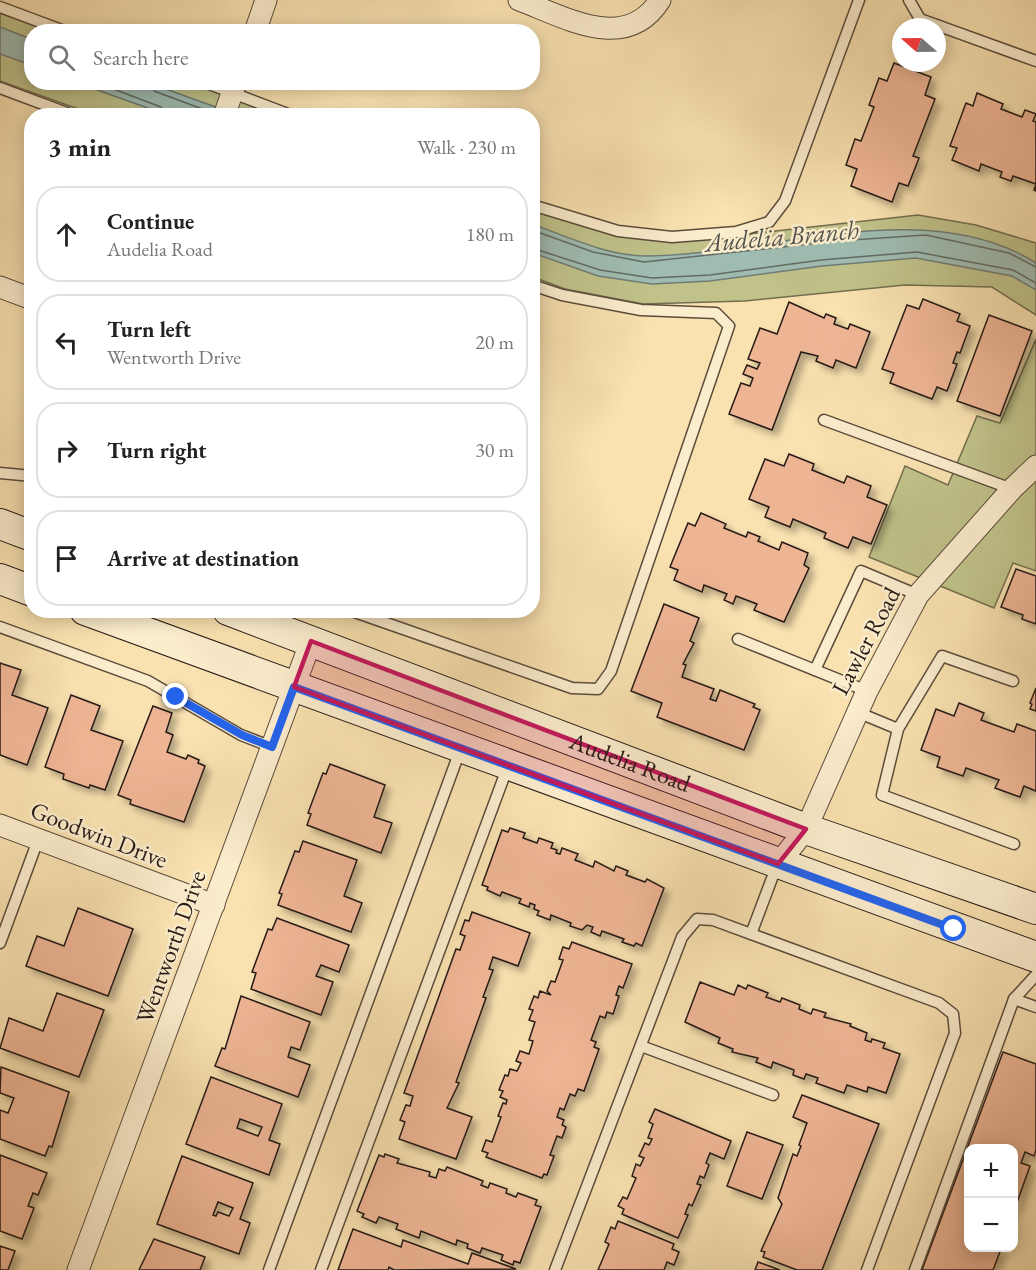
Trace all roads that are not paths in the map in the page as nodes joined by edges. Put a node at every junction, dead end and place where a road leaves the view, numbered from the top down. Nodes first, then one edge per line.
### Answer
1 (266, 0) edge
2 (519, 0) edge
3 (660, 0) edge
4 (859, 0) edge
5 (909, 0) edge
6 (0, 6) edge
7 (46, 24) edge
8 (258, 24) edge
9 (1036, 61) edge
10 (0, 88) edge
11 (216, 90) edge
12 (230, 99) edge
13 (54, 108) edge
14 (263, 108) edge
15 (540, 207) edge
16 (0, 287) edge
17 (540, 288) edge
18 (24, 295) edge
19 (824, 420) dead end
20 (1036, 466) edge
21 (0, 473) edge
22 (24, 475) edge
23 (1012, 489) junction
24 (0, 524) edge
25 (24, 533) edge
26 (0, 579) edge
27 (24, 588) edge
28 (918, 595) junction
29 (107, 618) edge
30 (249, 618) edge
31 (372, 618) edge
32 (0, 627) edge
33 (738, 639) dead end
34 (311, 641) junction
35 (815, 670) junction
36 (1013, 681) dead end
37 (294, 687) junction
38 (867, 691) junction
39 (857, 712) junction
40 (898, 729) junction
41 (272, 747) junction
42 (461, 748) junction
43 (508, 765) junction
44 (0, 825) edge
45 (806, 829) junction
46 (38, 840) junction
47 (1014, 844) dead end
48 (778, 864) junction
49 (213, 905) junction
50 (1036, 909) edge
51 (751, 934) junction
52 (0, 943) edge
53 (1036, 957) edge
54 (1036, 975) edge
55 (1014, 999) junction
56 (1036, 1007) edge
57 (641, 1046) junction
58 (773, 1095) dead end
59 (78, 1270) edge
60 (269, 1270) edge
61 (321, 1270) edge
62 (555, 1270) edge
63 (867, 1270) edge
64 (915, 1270) edge

1 - 8 street
2 - 3 street
4 - 15 lane
5 - 9 lane
6 - 7 lane
10 - 13 lane
11 - 12 lane
12 - 14 lane
16 - 18 street
17 - 31 lane
19 - 23 lane
20 - 23 street, Lawler Road
21 - 22 lane
23 - 28 street, Lawler Road
24 - 25 main road
26 - 27 main road
28 - 35 lane
28 - 38 street, Lawler Road
29 - 37 main road, Audelia Road
30 - 34 main road, Audelia Road
32 - 41 lane
33 - 35 lane
34 - 37 street, Wentworth Drive
34 - 45 main road, Audelia Road
35 - 38 lane
36 - 40 lane
37 - 41 street, Wentworth Drive
37 - 42 main road, Audelia Road
38 - 39 street, Lawler Road
39 - 40 lane
39 - 45 street, Lawler Road
40 - 47 lane
41 - 49 street, Wentworth Drive
42 - 43 main road, Audelia Road
42 - 60 lane
43 - 48 main road, Audelia Road
43 - 61 lane
44 - 46 street, Goodwin Drive
45 - 48 street, Lawler Road
45 - 50 main road, Audelia Road
46 - 49 street, Goodwin Drive
46 - 52 lane
48 - 51 lane
48 - 53 main road, Audelia Road
49 - 59 street, Wentworth Drive
51 - 57 lane
51 - 63 lane
54 - 55 lane
55 - 56 lane
55 - 64 lane
57 - 58 lane
57 - 62 lane

